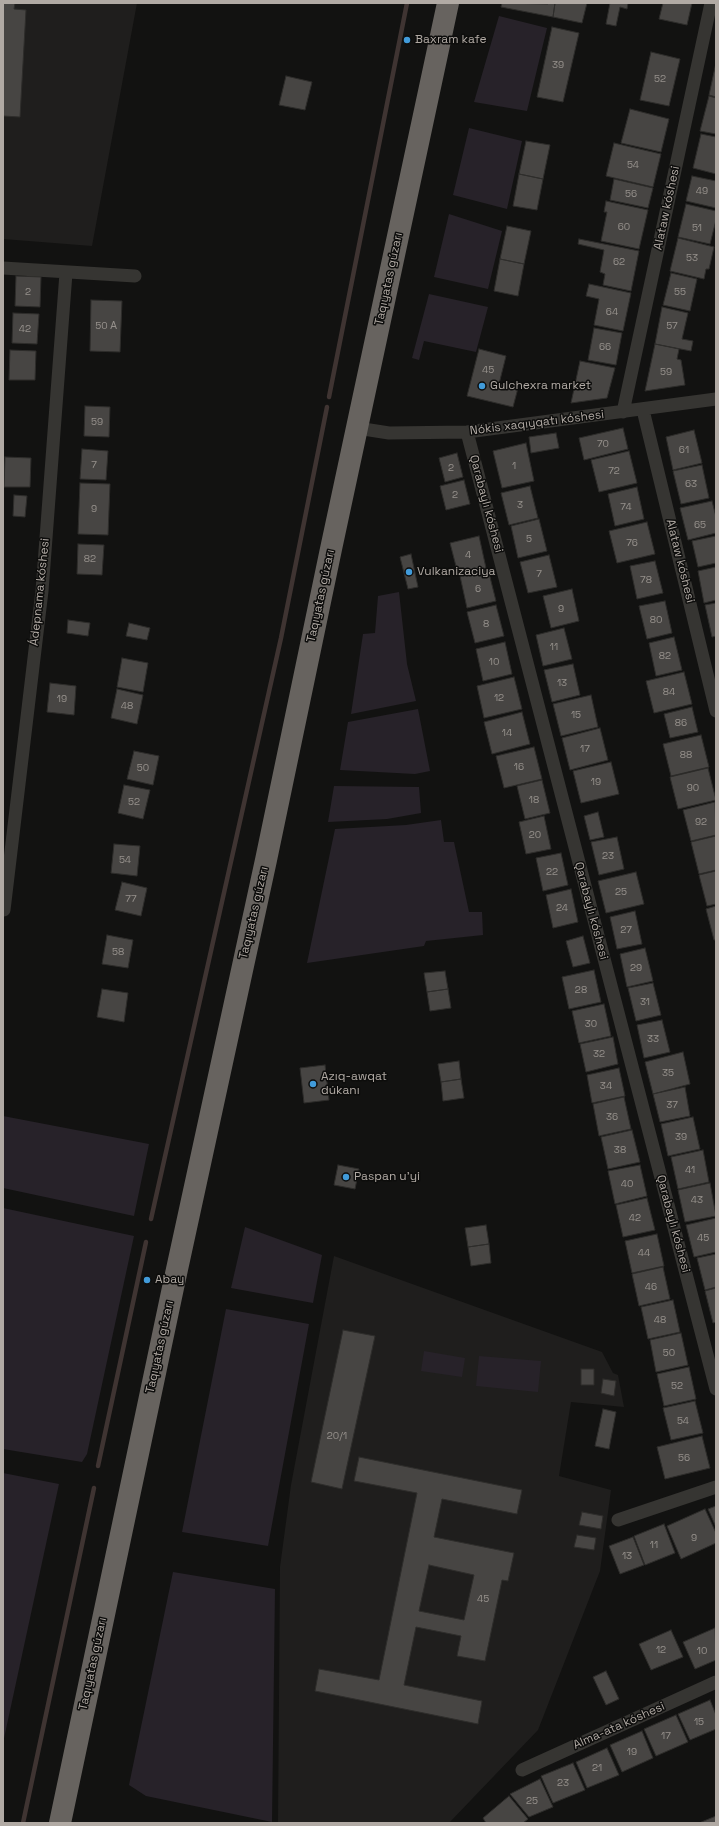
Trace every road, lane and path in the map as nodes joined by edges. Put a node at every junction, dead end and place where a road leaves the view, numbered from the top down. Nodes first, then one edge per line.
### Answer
1 (448, 3) edge
2 (711, 3) edge
3 (3, 268) edge
4 (66, 273) junction
5 (135, 276) dead end
6 (716, 399) edge
7 (643, 410) junction
8 (623, 412) junction
9 (357, 428) junction
10 (467, 432) junction
11 (716, 711) edge
12 (4, 910) dead end
13 (716, 1389) edge
14 (716, 1487) edge
15 (618, 1520) dead end
16 (716, 1682) edge
17 (522, 1770) dead end
18 (60, 1823) edge

1 - 9 highway, Taqıyatas gúzarı
2 - 8 street, Alataw kóshesi
3 - 4 street
4 - 5 street
4 - 12 street, Ádepnama kóshesi
6 - 7 street, Nókis xaqıyqatı kóshesi
7 - 8 street, Nókis xaqıyqatı kóshesi
7 - 11 street, Alataw kóshesi
8 - 10 street, Nókis xaqıyqatı kóshesi
9 - 10 street, Nókis xaqıyqatı kóshesi
9 - 18 highway, Taqıyatas gúzarı
10 - 13 street, Qarabaylı kóshesi
14 - 15 street
16 - 17 street, Alma-ata kóshesi

